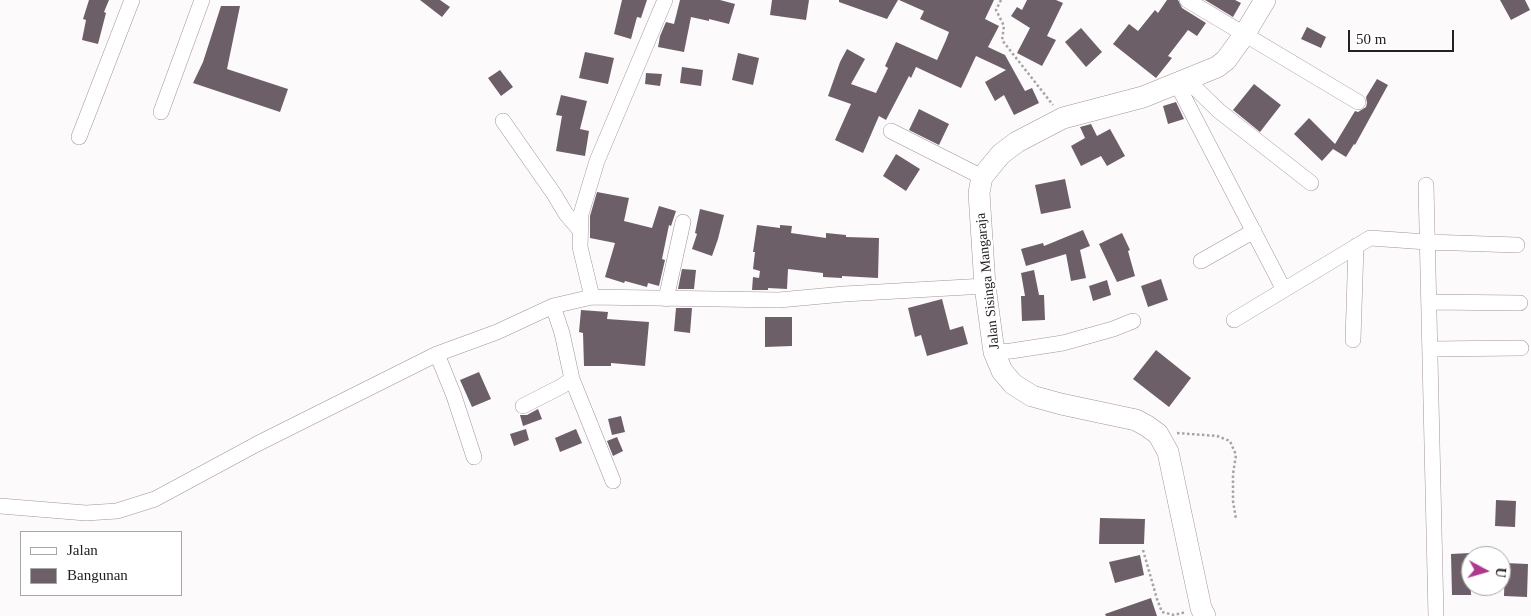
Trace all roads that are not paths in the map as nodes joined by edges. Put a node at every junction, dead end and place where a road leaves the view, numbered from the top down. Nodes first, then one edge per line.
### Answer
1 (132, 0) edge
2 (202, 0) edge
3 (665, 0) edge
4 (1187, 0) edge
5 (1265, 0) edge
6 (1244, 35) junction
7 (1182, 82) junction
8 (1358, 102) dead end
9 (161, 112) dead end
10 (503, 121) dead end
11 (891, 131) dead end
12 (79, 137) dead end
13 (982, 177) junction
14 (1311, 183) dead end
15 (1426, 185) dead end
16 (683, 222) dead end
17 (579, 229) junction
18 (1254, 231) junction
19 (1427, 242) junction
20 (1517, 245) dead end
21 (1356, 246) junction
22 (1201, 261) dead end
23 (985, 286) junction
24 (1284, 290) junction
25 (592, 297) junction
26 (666, 299) junction
27 (1429, 302) junction
28 (1520, 303) dead end
29 (553, 306) junction
30 (1234, 320) dead end
31 (1133, 321) dead end
32 (1353, 340) dead end
33 (1430, 348) junction
34 (1521, 348) dead end
35 (994, 352) junction
36 (437, 354) junction
37 (572, 378) junction
38 (523, 406) dead end
39 (474, 457) dead end
40 (613, 481) dead end
41 (0, 506) edge
42 (1204, 612) edge
43 (1436, 616) edge

1 - 12 street
2 - 9 street
3 - 17 street
4 - 6 street
5 - 6 street
6 - 7 street
6 - 8 street
7 - 13 street
7 - 14 street
7 - 18 street
10 - 17 street
11 - 13 street
13 - 23 street, Jalan Sisinga Mangaraja
15 - 19 street
16 - 26 street
17 - 25 street
18 - 22 street
18 - 24 street
19 - 20 street
19 - 21 street
19 - 27 street
21 - 24 street
21 - 32 street
23 - 26 street
23 - 35 street, Jalan Sisinga Mangaraja
24 - 30 street
25 - 26 street
25 - 29 street
27 - 28 street
27 - 33 street
29 - 36 street
29 - 37 street
31 - 35 street
33 - 34 street
33 - 43 street
35 - 42 street, Jalan Sisinga Mangaraja
36 - 39 street
36 - 41 street
37 - 38 street
37 - 40 street

